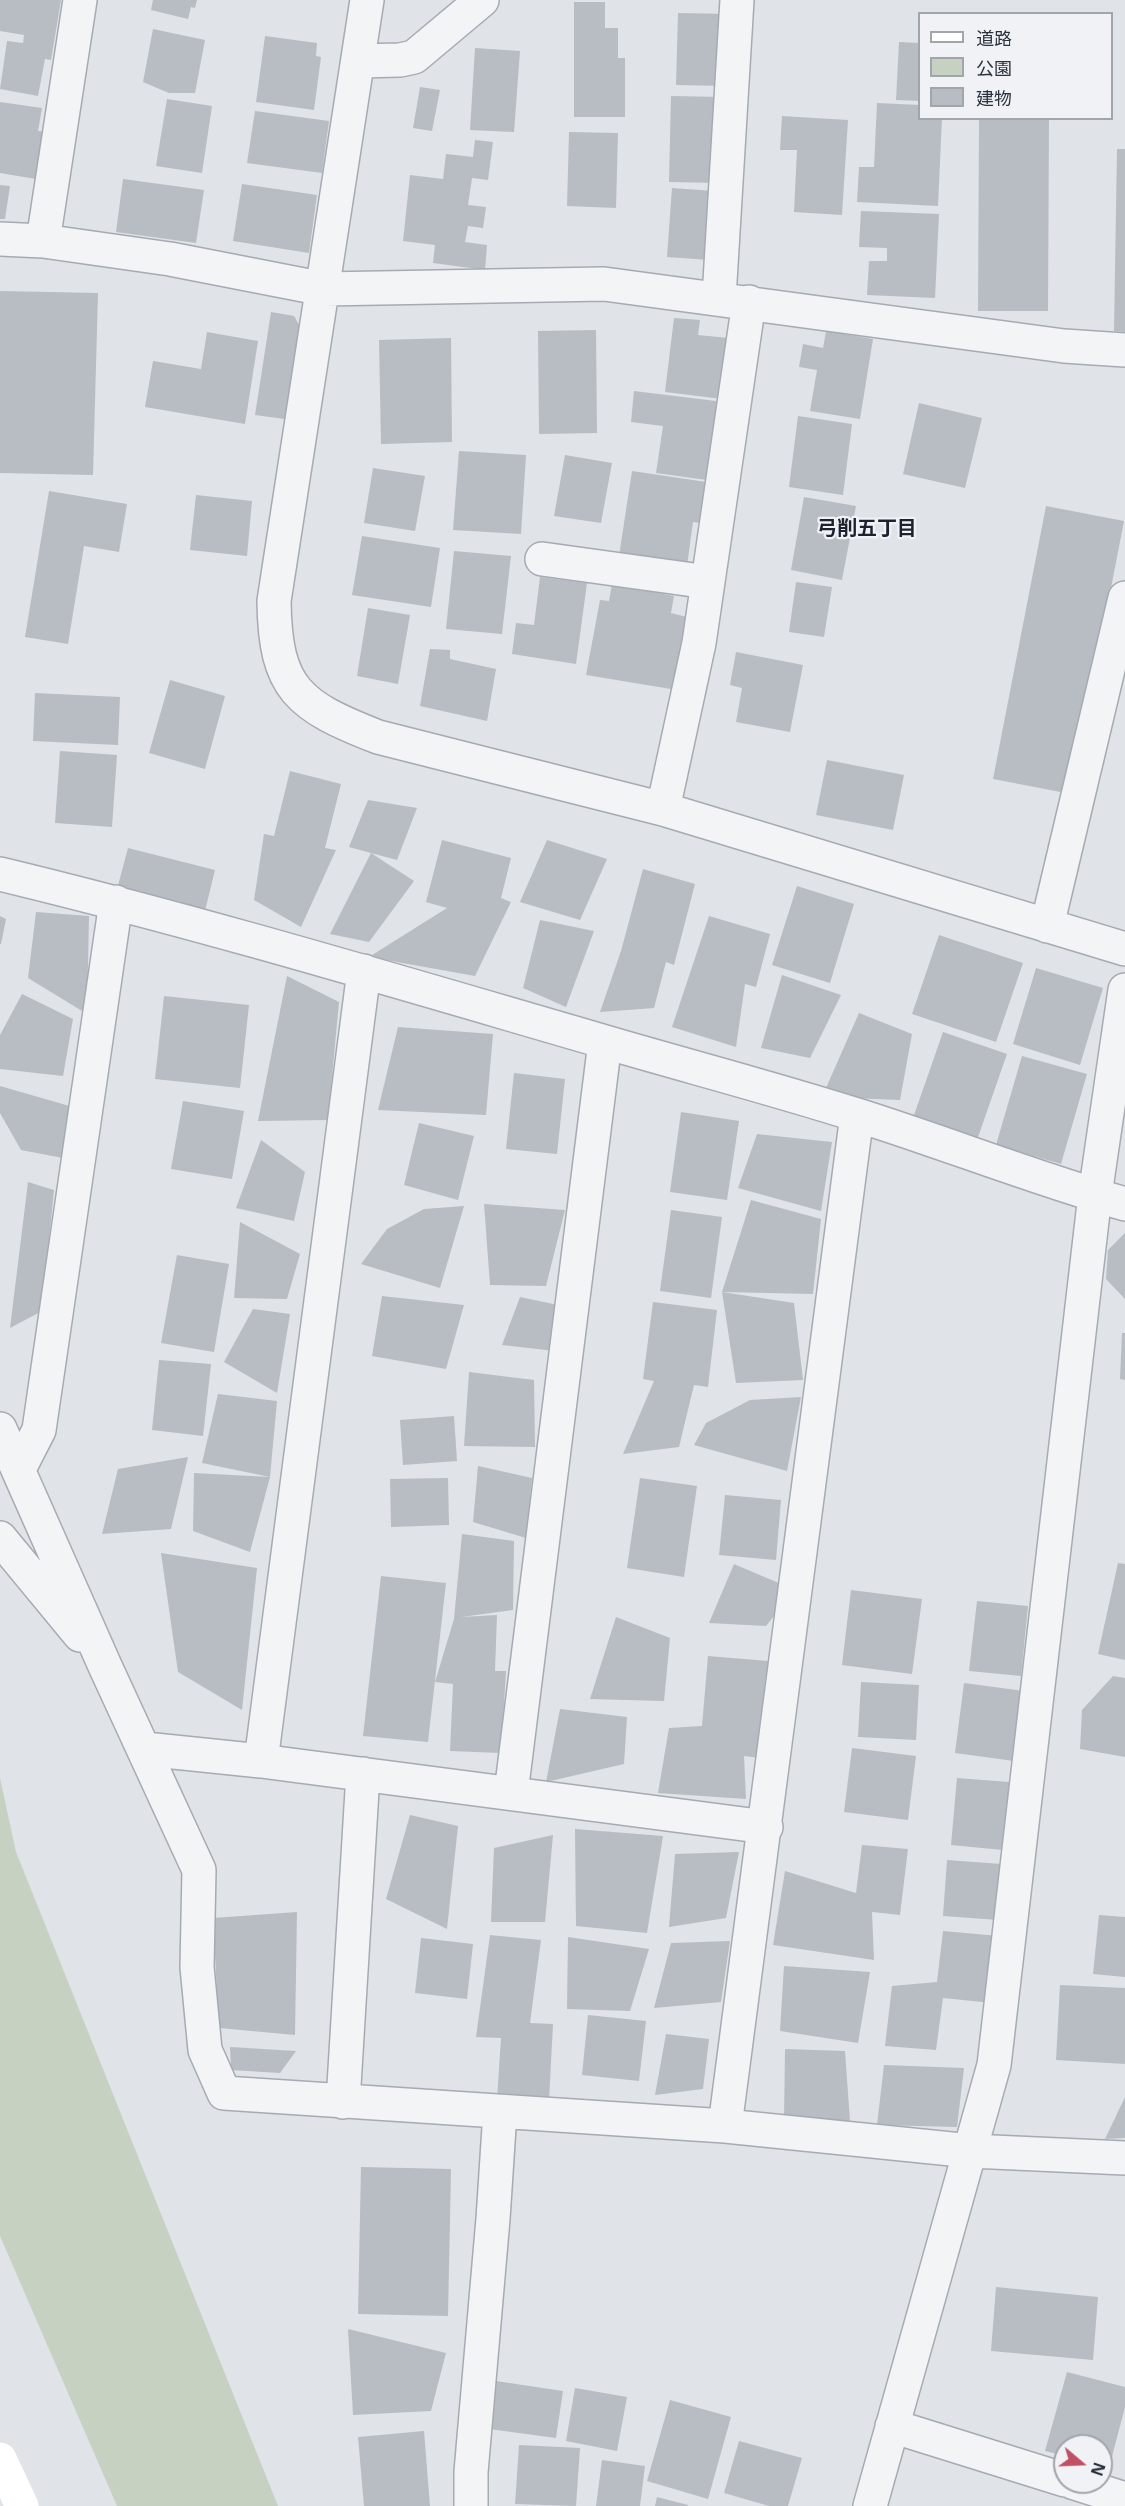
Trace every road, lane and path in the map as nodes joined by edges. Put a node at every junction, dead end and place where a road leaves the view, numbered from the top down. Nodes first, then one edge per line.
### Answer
1 (80, 0) edge
2 (367, 0) edge
3 (482, 0) edge
4 (737, 0) edge
5 (358, 61) junction
6 (0, 239) edge
7 (43, 242) junction
8 (324, 289) junction
9 (734, 300) junction
10 (1125, 350) edge
11 (542, 559) dead end
12 (708, 582) junction
13 (1125, 598) edge
14 (663, 809) junction
15 (0, 874) edge
16 (116, 902) junction
17 (1047, 926) junction
18 (1125, 949) edge
19 (364, 971) junction
20 (1125, 990) edge
21 (605, 1042) junction
22 (857, 1115) junction
23 (1110, 1200) edge
24 (0, 1429) edge
25 (19, 1469) junction
26 (0, 1538) edge
27 (105, 1666) junction
28 (145, 1749) junction
29 (261, 1761) junction
30 (363, 1774) junction
31 (511, 1793) junction
32 (766, 1827) junction
33 (343, 2102) junction
34 (500, 2112) junction
35 (725, 2126) junction
36 (971, 2151) junction
37 (1125, 2158) edge
38 (892, 2426) junction
39 (0, 2459) edge
40 (1053, 2476) edge
41 (1104, 2494) edge
42 (1120, 2500) edge
43 (22, 2506) edge
44 (471, 2506) edge
45 (870, 2506) edge

1 - 7 street
2 - 5 street
3 - 5 street
4 - 9 street
5 - 8 street
6 - 7 street
7 - 8 street
8 - 9 street
8 - 14 street
9 - 10 street
9 - 12 street
11 - 12 street
12 - 14 street
13 - 17 street
14 - 17 street
15 - 16 street
16 - 19 street
16 - 25 street
17 - 18 street
19 - 21 street
19 - 29 street
20 - 23 street
21 - 22 street
21 - 31 street
22 - 23 street
22 - 32 street
23 - 36 street
24 - 25 street
25 - 27 street
26 - 27 street
27 - 28 street
28 - 29 street
28 - 33 street
29 - 30 street
30 - 31 street
30 - 33 street
31 - 32 street
32 - 35 street
33 - 34 street
34 - 35 street
34 - 44 street
35 - 36 street
36 - 37 street
36 - 38 street
38 - 40 street
38 - 45 street
39 - 43 main road
41 - 42 street

